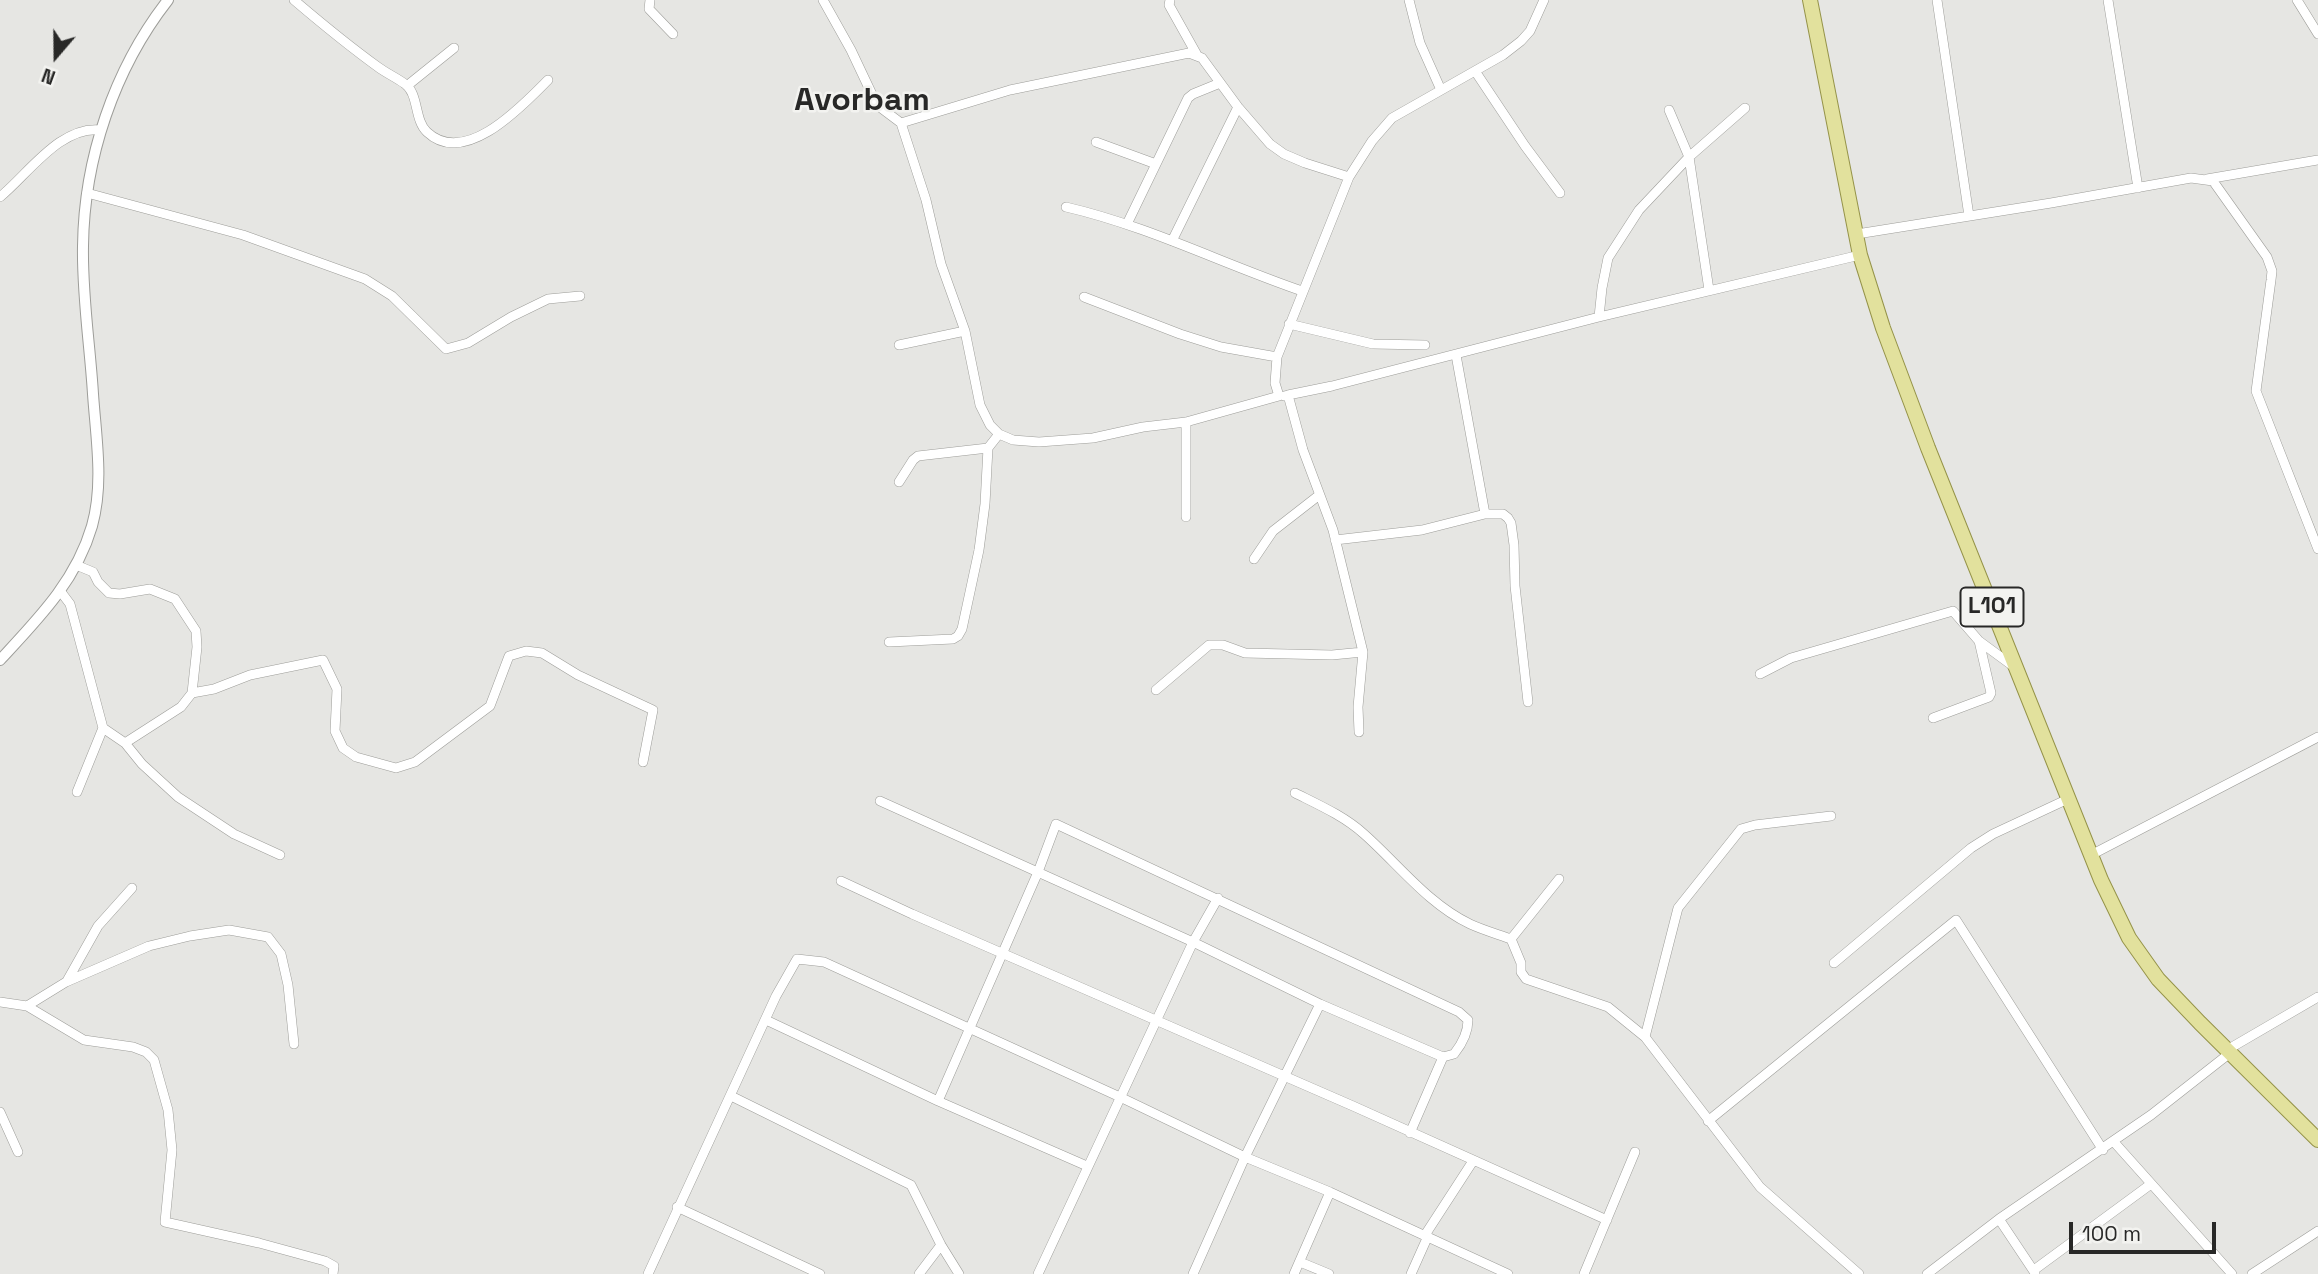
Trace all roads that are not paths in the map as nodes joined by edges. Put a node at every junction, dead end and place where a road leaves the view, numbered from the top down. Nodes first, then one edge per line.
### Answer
1 (294, 0) edge
2 (650, 0) edge
3 (823, 0) edge
4 (1170, 0) edge
5 (1409, 0) edge
6 (1544, 0) edge
7 (1810, 0) edge
8 (1937, 0) edge
9 (2108, 0) edge
10 (2297, 0) edge
11 (164, 1) edge
12 (673, 34) dead end
13 (2318, 34) edge
14 (454, 48) dead end
15 (1197, 55) junction
16 (1475, 71) junction
17 (548, 80) dead end
18 (1220, 83) junction
19 (408, 85) junction
20 (1441, 90) junction
21 (1238, 107) junction
22 (1745, 108) dead end
23 (1669, 110) dead end
24 (901, 123) junction
25 (101, 130) junction
26 (1096, 142) dead end
27 (1689, 157) junction
28 (2318, 160) edge
29 (1156, 164) junction
30 (1349, 177) junction
31 (2207, 179) junction
32 (2138, 188) junction
33 (2, 191) edge
34 (87, 193) junction
35 (1560, 193) dead end
36 (1066, 207) dead end
37 (1969, 216) junction
38 (1127, 224) junction
39 (1857, 234) junction
40 (1172, 241) junction
41 (1860, 255) junction
42 (1709, 290) junction
43 (1302, 291) junction
44 (580, 296) dead end
45 (1084, 297) dead end
46 (1600, 317) junction
47 (1289, 324) junction
48 (965, 331) junction
49 (899, 345) dead end
50 (1425, 345) dead end
51 (1456, 355) junction
52 (1277, 357) junction
53 (1283, 396) junction
54 (1186, 422) junction
55 (999, 434) junction
56 (988, 448) junction
57 (899, 482) dead end
58 (1318, 496) junction
59 (1485, 514) junction
60 (1186, 517) dead end
61 (1335, 540) junction
62 (2318, 549) edge
63 (1254, 559) dead end
64 (76, 565) junction
65 (61, 592) junction
66 (1979, 641) junction
67 (889, 642) dead end
68 (1363, 652) junction
69 (0, 660) edge
70 (2017, 669) junction
71 (1760, 674) dead end
72 (1156, 690) dead end
73 (192, 693) junction
74 (1528, 702) dead end
75 (1933, 718) dead end
76 (103, 729) junction
77 (1359, 732) dead end
78 (2318, 737) edge
79 (125, 743) junction
80 (643, 762) dead end
81 (77, 792) dead end
82 (1295, 793) dead end
83 (2068, 799) junction
84 (880, 801) dead end
85 (1831, 816) dead end
86 (280, 855) dead end
87 (2091, 855) junction
88 (1038, 872) junction
89 (1559, 879) dead end
90 (841, 881) dead end
91 (132, 888) dead end
92 (1218, 898) junction
93 (1511, 939) junction
94 (1193, 942) junction
95 (1002, 953) junction
96 (1834, 963) dead end
97 (66, 982) junction
98 (2318, 997) edge
99 (0, 1002) edge
100 (1320, 1004) junction
101 (27, 1006) junction
102 (766, 1020) junction
103 (1157, 1020) junction
104 (969, 1029) junction
105 (1644, 1037) junction
106 (294, 1044) dead end
107 (2229, 1051) junction
108 (1443, 1056) junction
109 (1286, 1077) junction
110 (731, 1096) junction
111 (1120, 1097) junction
112 (938, 1101) junction
113 (0, 1112) edge
114 (1709, 1121) junction
115 (1410, 1133) junction
116 (2318, 1140) edge
117 (2114, 1142) junction
118 (2103, 1150) junction
119 (18, 1152) dead end
120 (1635, 1152) dead end
121 (1245, 1157) junction
122 (1473, 1161) junction
123 (1087, 1166) junction
124 (2151, 1184) junction
125 (1330, 1192) junction
126 (677, 1207) junction
127 (1998, 1219) junction
128 (1607, 1220) junction
129 (2318, 1231) edge
130 (1427, 1236) junction
131 (941, 1245) junction
132 (1300, 1262) junction
133 (2035, 1272) edge
134 (1505, 1273) edge
135 (333, 1274) edge
136 (648, 1274) edge
137 (820, 1274) edge
138 (919, 1274) edge
139 (959, 1274) edge
140 (1038, 1274) edge
141 (1193, 1274) edge
142 (1294, 1274) edge
143 (1329, 1274) edge
144 (1411, 1274) edge
145 (1584, 1274) edge
146 (1859, 1274) edge
147 (1927, 1274) edge
148 (2232, 1274) edge
149 (2252, 1274) edge

1 - 19 street
2 - 12 street
3 - 24 street
4 - 15 street
5 - 20 street
6 - 16 street
7 - 39 main road, L101
8 - 37 street
9 - 32 street
10 - 13 street
11 - 25 street
14 - 19 street
15 - 18 street
15 - 24 street
16 - 20 street
16 - 35 street
17 - 19 street
18 - 21 street
18 - 29 street
20 - 30 street
21 - 30 street
21 - 40 street
22 - 27 street
23 - 27 street
24 - 48 street
25 - 33 street
25 - 34 street
26 - 29 street
27 - 42 street
27 - 46 street
28 - 31 street
29 - 38 street
30 - 43 street
31 - 32 street
31 - 62 street
32 - 37 street
34 - 44 street
34 - 64 street
36 - 38 street
37 - 39 street
38 - 40 street
39 - 41 main road, L101
40 - 43 street
41 - 42 street
41 - 70 main road, L101
42 - 46 street
43 - 47 street
45 - 52 street
46 - 51 street
47 - 50 street
47 - 52 street
48 - 49 street
48 - 55 street
51 - 53 street
51 - 59 street
52 - 53 street
53 - 54 street
53 - 58 street
54 - 55 street
54 - 60 street
55 - 56 street
56 - 57 street
56 - 67 street
58 - 61 street
58 - 63 street
59 - 61 street
59 - 74 street
61 - 68 street
64 - 65 street
64 - 73 street
65 - 69 street
65 - 76 street
66 - 70 street
66 - 71 street
66 - 75 street
68 - 72 street
68 - 77 street
70 - 83 main road, L101
73 - 79 street
73 - 80 street
76 - 79 street
76 - 81 street
78 - 87 street
79 - 86 street
82 - 93 street
83 - 87 main road, L101
83 - 96 street
84 - 88 street
85 - 105 street
87 - 107 main road, L101
88 - 92 street
88 - 94 street
88 - 95 street
89 - 93 street
90 - 95 street
91 - 97 street
92 - 94 street
92 - 108 street
93 - 105 street
94 - 100 street
94 - 103 street
95 - 103 street
95 - 104 street
97 - 101 street
97 - 106 street
98 - 107 street
99 - 101 street
100 - 108 street
100 - 109 street
101 - 135 street
102 - 104 street
102 - 110 street
102 - 112 street
103 - 109 street
103 - 111 street
104 - 111 street
104 - 112 street
105 - 114 street
107 - 116 main road, L101
107 - 117 street
108 - 115 street
109 - 115 street
109 - 121 street
110 - 126 street
110 - 131 street
111 - 121 street
111 - 123 street
112 - 123 street
113 - 119 street
114 - 118 street
114 - 146 street
115 - 122 street
117 - 118 street
117 - 124 street
118 - 127 street
120 - 128 street
121 - 125 street
121 - 141 street
122 - 128 street
122 - 130 street
123 - 140 street
124 - 133 street
124 - 148 street
125 - 130 street
125 - 132 street
126 - 136 street
126 - 137 street
127 - 133 street
127 - 147 street
128 - 145 street
129 - 149 street
130 - 134 street
130 - 144 street
131 - 138 street
131 - 139 street
132 - 142 street
132 - 143 street

